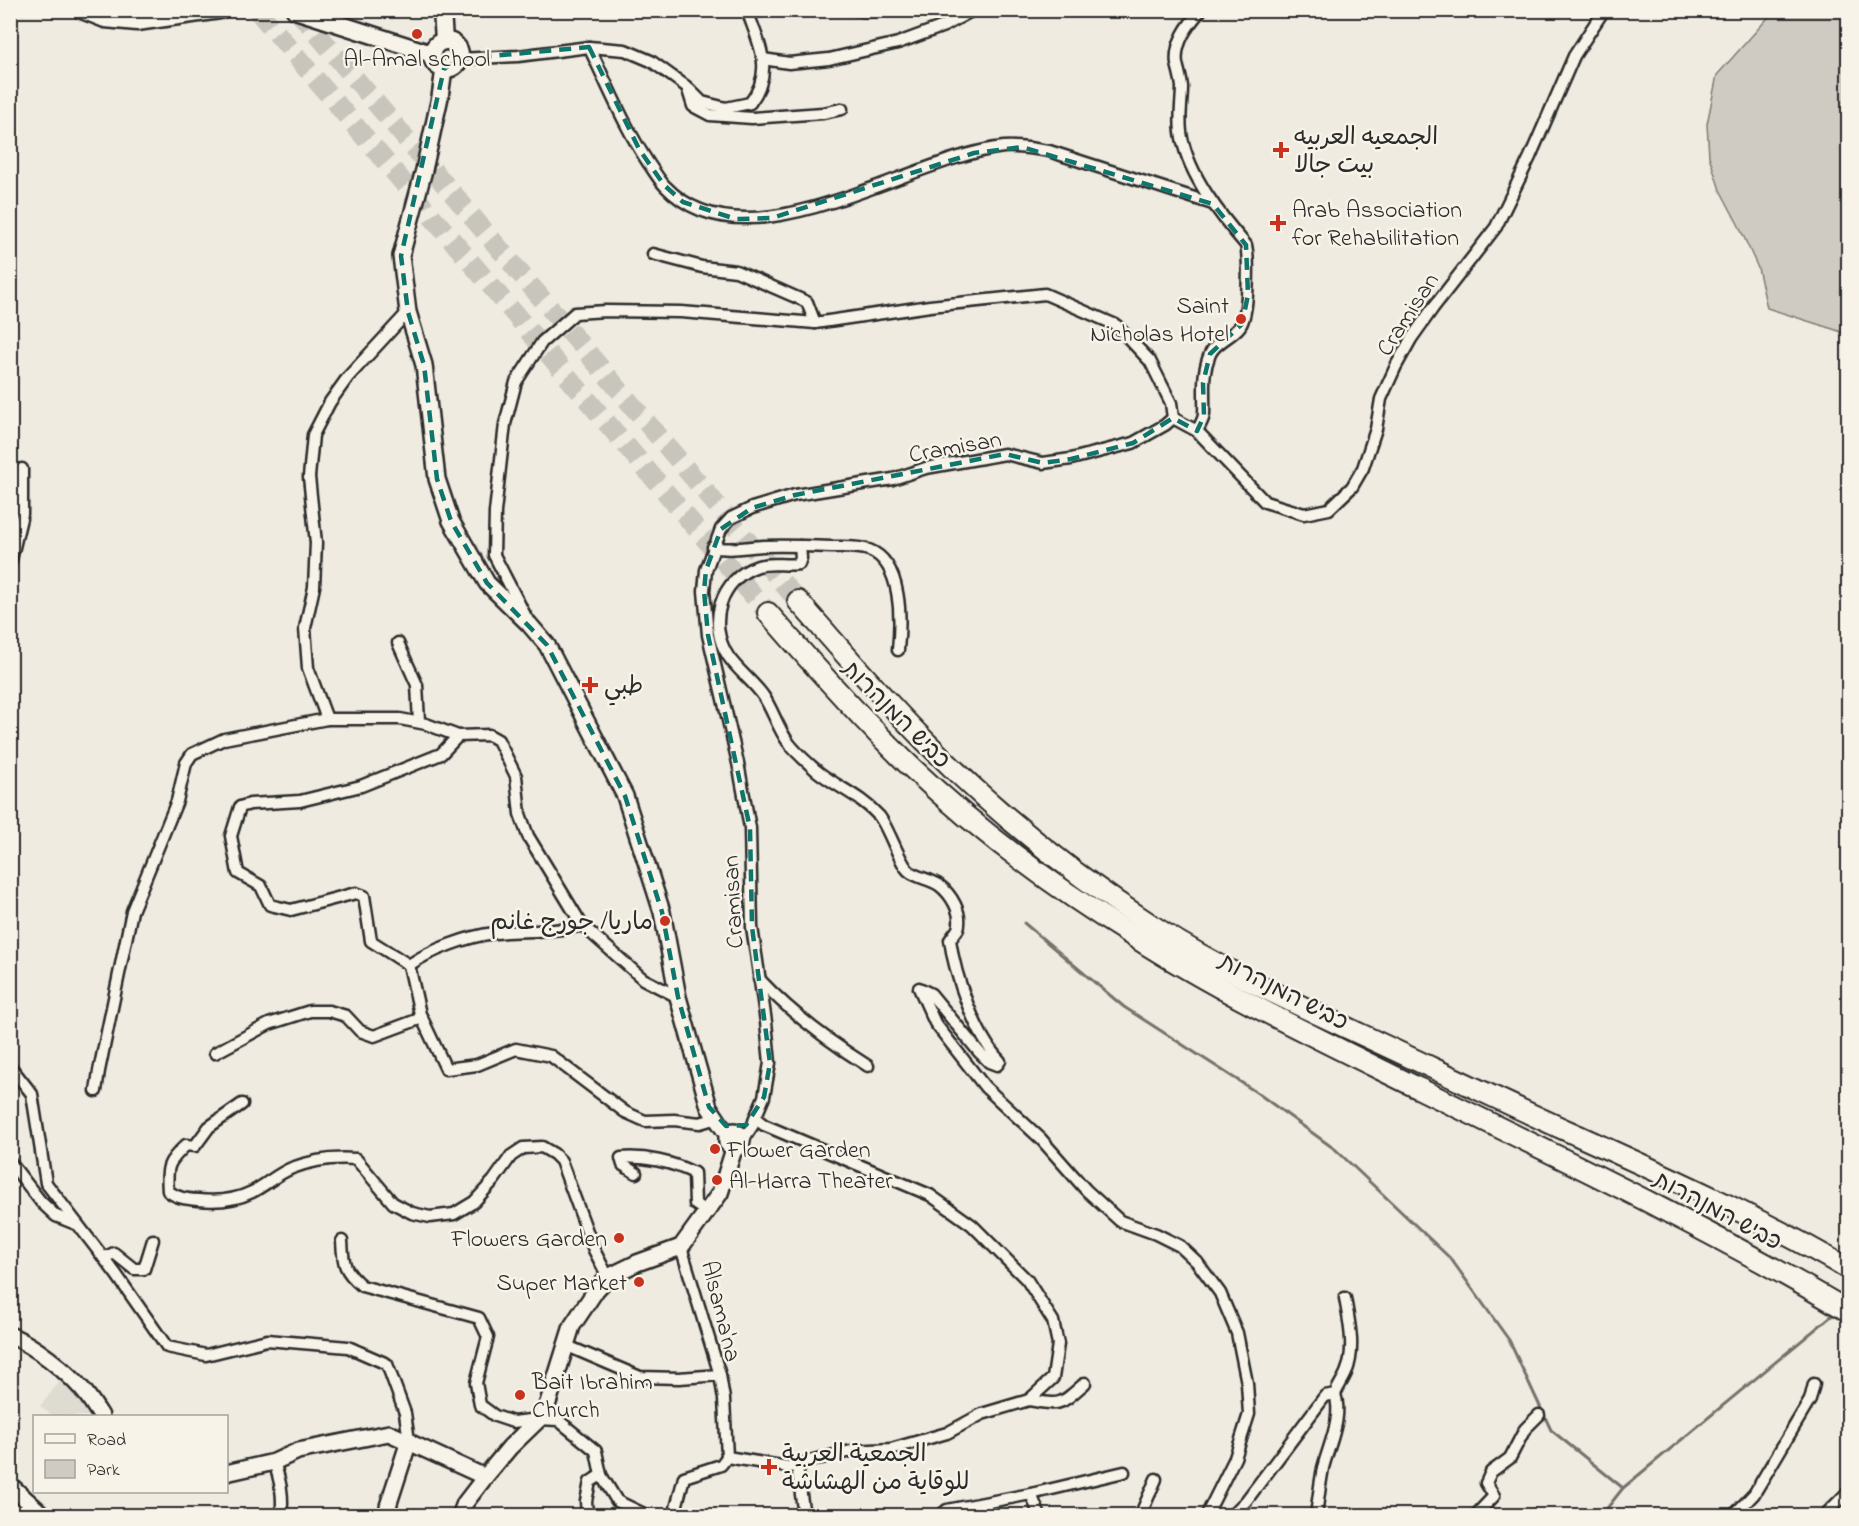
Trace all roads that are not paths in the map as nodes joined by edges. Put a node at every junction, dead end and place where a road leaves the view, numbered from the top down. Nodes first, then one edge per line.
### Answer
1 (82, 10) edge
2 (220, 10) edge
3 (295, 10) edge
4 (442, 10) edge
5 (747, 10) edge
6 (973, 10) edge
7 (1201, 10) edge
8 (1604, 10) edge
9 (444, 41) junction
10 (589, 47) junction
11 (432, 54) junction
12 (459, 59) junction
13 (763, 59) junction
14 (444, 69) junction
15 (687, 87) junction
16 (842, 109) dead end
17 (1213, 204) junction
18 (653, 254) dead end
19 (408, 312) junction
20 (815, 323) junction
21 (1173, 418) junction
22 (1197, 431) junction
23 (22, 469) dead end
24 (800, 546) junction
25 (713, 547) junction
26 (10, 564) edge
27 (798, 601) tunnel mouth
28 (768, 613) tunnel mouth
29 (529, 624) junction
30 (398, 643) dead end
31 (898, 650) dead end
32 (327, 719) junction
33 (419, 722) junction
34 (458, 736) junction
35 (582, 925) junction
36 (409, 964) junction
37 (759, 978) junction
38 (678, 997) junction
39 (422, 1018) junction
40 (215, 1053) dead end
41 (10, 1066) edge
42 (868, 1066) dead end
43 (96, 1091) dead end
44 (242, 1104) dead end
45 (734, 1130) junction
46 (10, 1162) edge
47 (636, 1173) dead end
48 (707, 1212) junction
49 (77, 1224) junction
50 (153, 1240) dead end
51 (342, 1241) dead end
52 (681, 1247) junction
53 (104, 1258) junction
54 (1848, 1269) edge
55 (608, 1277) junction
56 (1345, 1298) dead end
57 (1848, 1311) edge
58 (10, 1335) edge
59 (565, 1345) junction
60 (720, 1375) junction
61 (1085, 1383) dead end
62 (1814, 1384) dead end
63 (1335, 1394) junction
64 (1029, 1400) junction
65 (100, 1415) edge
66 (1539, 1415) dead end
67 (539, 1419) junction
68 (409, 1441) junction
69 (727, 1457) junction
70 (274, 1462) junction
71 (797, 1466) junction
72 (1124, 1472) dead end
73 (228, 1473) edge
74 (601, 1475) junction
75 (485, 1477) junction
76 (1156, 1479) dead end
77 (10, 1485) edge
78 (1848, 1492) edge
79 (1031, 1494) junction
80 (44, 1515) edge
81 (280, 1515) edge
82 (392, 1515) edge
83 (460, 1515) edge
84 (587, 1515) edge
85 (648, 1515) edge
86 (674, 1515) edge
87 (804, 1515) edge
88 (940, 1515) edge
89 (1040, 1515) edge
90 (1140, 1515) edge
91 (1206, 1515) edge
92 (1231, 1515) edge
93 (1316, 1515) edge
94 (1475, 1515) edge
95 (1733, 1515) edge
96 (1824, 1515) edge

1 - 2 main road
3 - 11 main road
4 - 9 main road
5 - 13 street
6 - 13 street
7 - 17 street
8 - 22 street, Cramisan
9 - 11 main road
9 - 12 main road
10 - 12 street
10 - 15 street
10 - 17 street
11 - 14 main road
12 - 14 main road
13 - 15 street
14 - 19 street
15 - 16 street
17 - 22 street
18 - 20 street
19 - 29 street
19 - 32 street
20 - 21 street
20 - 29 street
21 - 22 street, Cramisan
21 - 25 street, Cramisan
23 - 26 street
24 - 25 street
24 - 31 street
24 - 91 street
25 - 37 street, Cramisan
27 - 54 highway, כביש המנהרות
28 - 57 highway, כביש המנהרות
29 - 38 street
30 - 33 street
32 - 33 street
32 - 43 street
33 - 34 street
34 - 35 street
34 - 36 street
35 - 36 street
35 - 38 street
36 - 39 street
37 - 42 street
37 - 45 street, Cramisan
38 - 45 street
39 - 40 street
39 - 45 street
41 - 49 street
44 - 55 street
45 - 48 street, Alsama'na
45 - 64 street
46 - 49 street
47 - 48 street
48 - 52 street, Alsama'na
49 - 53 street
50 - 53 street
51 - 67 street
52 - 55 street, Alsama'na
52 - 60 street, Alsama'na
53 - 68 street
55 - 59 street
56 - 63 street
58 - 65 street
59 - 60 street, Alsama'na
59 - 67 street
60 - 69 street
61 - 64 street
62 - 95 street
63 - 92 street
63 - 93 street
64 - 71 street
66 - 94 street
67 - 74 street
67 - 75 street
68 - 70 street
68 - 75 street
68 - 82 street
69 - 71 street
69 - 86 street
70 - 73 street
70 - 81 street
71 - 87 street
72 - 79 street
74 - 84 street
74 - 85 street
75 - 83 street
76 - 90 street
77 - 80 street
78 - 96 street
79 - 88 street
79 - 89 street

